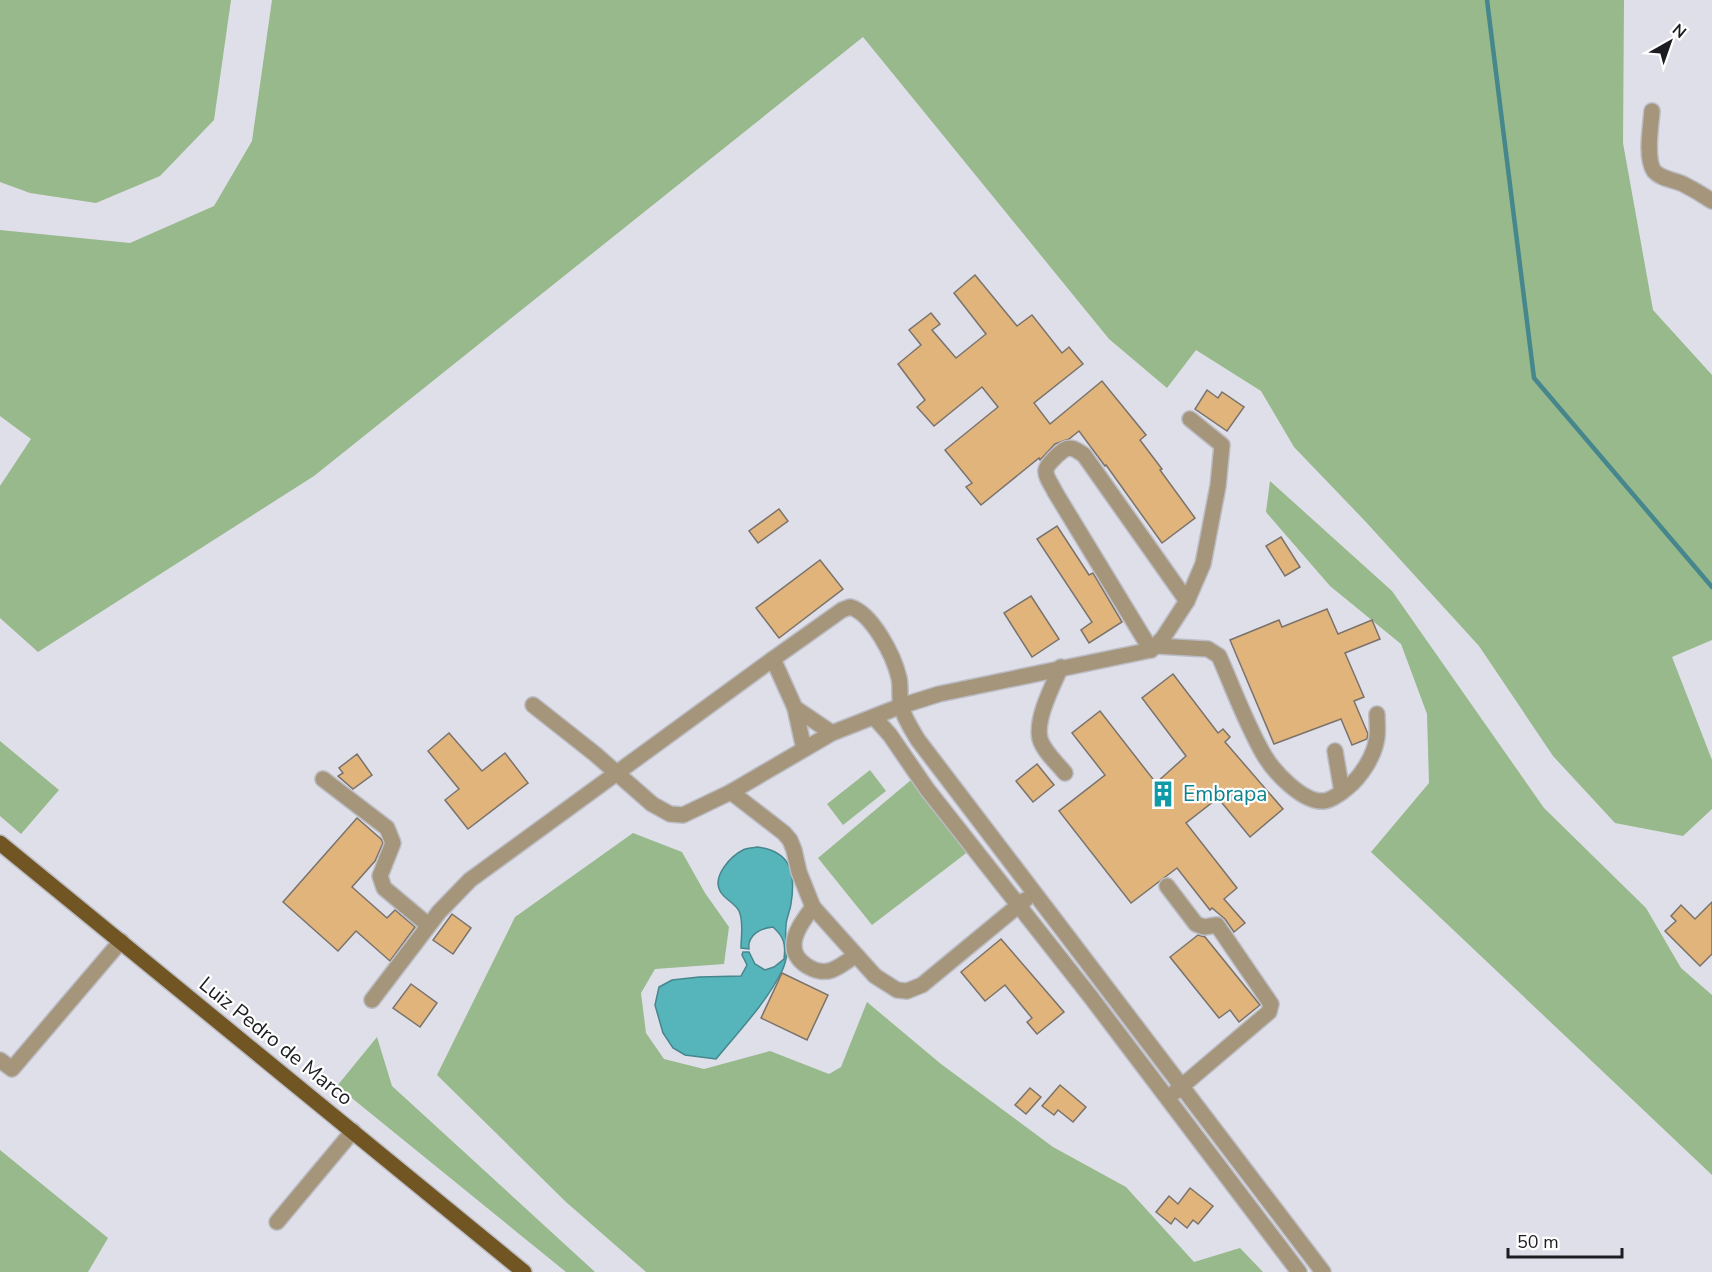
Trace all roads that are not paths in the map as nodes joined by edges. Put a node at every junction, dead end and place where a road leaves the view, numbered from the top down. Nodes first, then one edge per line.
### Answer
1 (1652, 111) dead end
2 (1712, 201) edge
3 (1190, 419) dead end
4 (1187, 601) junction
5 (1154, 648) junction
6 (773, 659) junction
7 (1061, 667) junction
8 (532, 705) dead end
9 (901, 706) junction
10 (795, 708) junction
11 (1377, 714) dead end
12 (874, 717) junction
13 (832, 733) junction
14 (918, 740) junction
15 (804, 749) junction
16 (1335, 751) dead end
17 (902, 752) junction
18 (1065, 773) dead end
19 (616, 774) junction
20 (323, 779) dead end
21 (731, 792) junction
22 (1342, 792) junction
23 (0, 843) edge
24 (1167, 886) dead end
25 (1034, 893) junction
26 (1019, 905) junction
27 (813, 907) junction
28 (429, 925) junction
29 (121, 941) junction
30 (856, 956) junction
31 (1105, 985) junction
32 (1090, 996) junction
33 (372, 1000) dead end
34 (6, 1065) edge
35 (1183, 1086) junction
36 (1168, 1098) junction
37 (353, 1131) junction
38 (277, 1222) dead end
39 (524, 1272) edge
40 (1299, 1272) edge
41 (1323, 1272) edge

1 - 2 street
3 - 4 street
4 - 5 street
4 - 5 street
5 - 7 street
5 - 22 street
6 - 9 street
6 - 10 street
6 - 19 street
7 - 9 street
7 - 18 street
8 - 19 street
9 - 12 street
9 - 14 street
10 - 13 street
10 - 15 street
11 - 22 street
12 - 13 street
12 - 17 street
13 - 15 street
14 - 17 street
14 - 25 street
15 - 21 street
16 - 22 street
17 - 26 street
19 - 21 street
19 - 28 street
20 - 28 street
21 - 27 street
23 - 29 main road, Luiz Pedro de Marco
24 - 35 street
25 - 26 street
25 - 31 street
26 - 30 street
26 - 32 street
27 - 30 street
27 - 30 street
28 - 33 street
29 - 34 street
29 - 37 main road, Luiz Pedro de Marco
31 - 32 street
31 - 35 street
32 - 36 street
35 - 36 street
35 - 41 street
36 - 40 street
37 - 38 street
37 - 39 main road, Luiz Pedro de Marco

